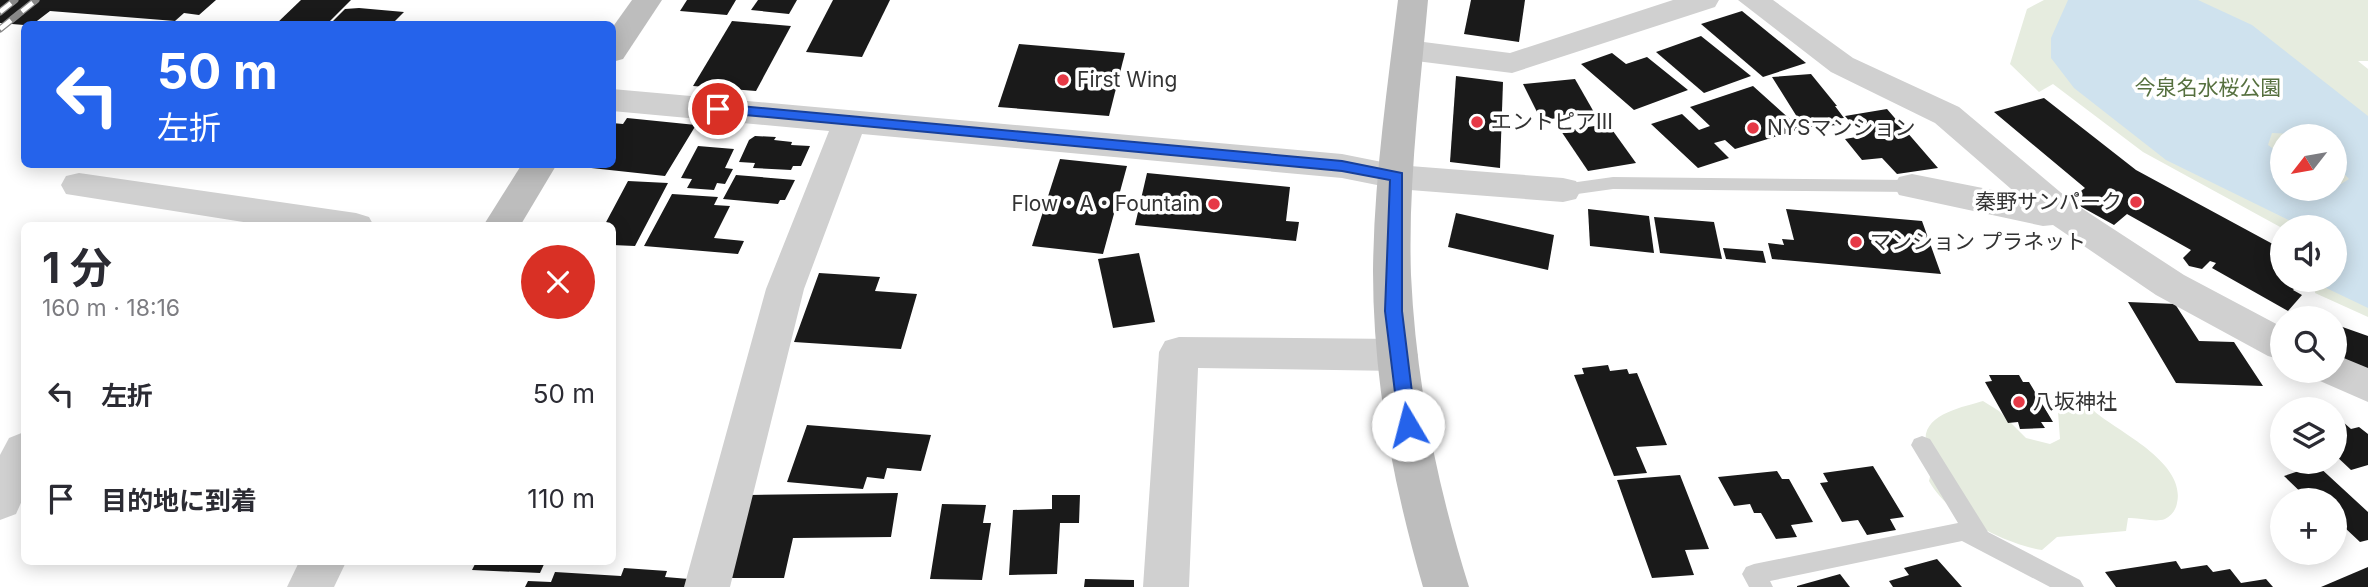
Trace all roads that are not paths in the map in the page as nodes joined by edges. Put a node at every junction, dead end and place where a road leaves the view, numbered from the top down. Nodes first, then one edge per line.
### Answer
1 (647, 0) edge
2 (1413, 0) edge
3 (1704, 0) edge
4 (1753, 0) edge
5 (616, 46) edge
6 (1408, 50) junction
7 (616, 100) edge
8 (849, 120) junction
9 (537, 168) edge
10 (1397, 177) junction
11 (79, 185) dead end
12 (1912, 186) joint
13 (1563, 190) joint
14 (2059, 211) junction
15 (253, 219) edge
16 (297, 222) edge
17 (504, 222) edge
18 (2270, 339) edge
19 (1398, 355) junction
20 (2347, 376) edge
21 (2368, 386) edge
22 (1922, 445) dead end
23 (21, 456) edge
24 (0, 500) edge
25 (1980, 539) junction
26 (321, 565) edge
27 (310, 587) edge
28 (707, 587) edge
29 (1166, 587) edge
30 (1446, 587) edge
31 (1761, 587) edge
32 (2072, 587) edge

1 - 5 street
2 - 6 street
3 - 6 street
4 - 14 street
6 - 10 street
7 - 8 street
8 - 10 street
8 - 28 street
9 - 17 street
10 - 13 street
10 - 19 street
11 - 15 street
12 - 13 lane
12 - 14 street
14 - 18 street
15 - 16 street
19 - 29 street
19 - 30 street
20 - 21 street
22 - 25 lane
23 - 24 street
25 - 31 lane
25 - 32 lane
26 - 27 street

